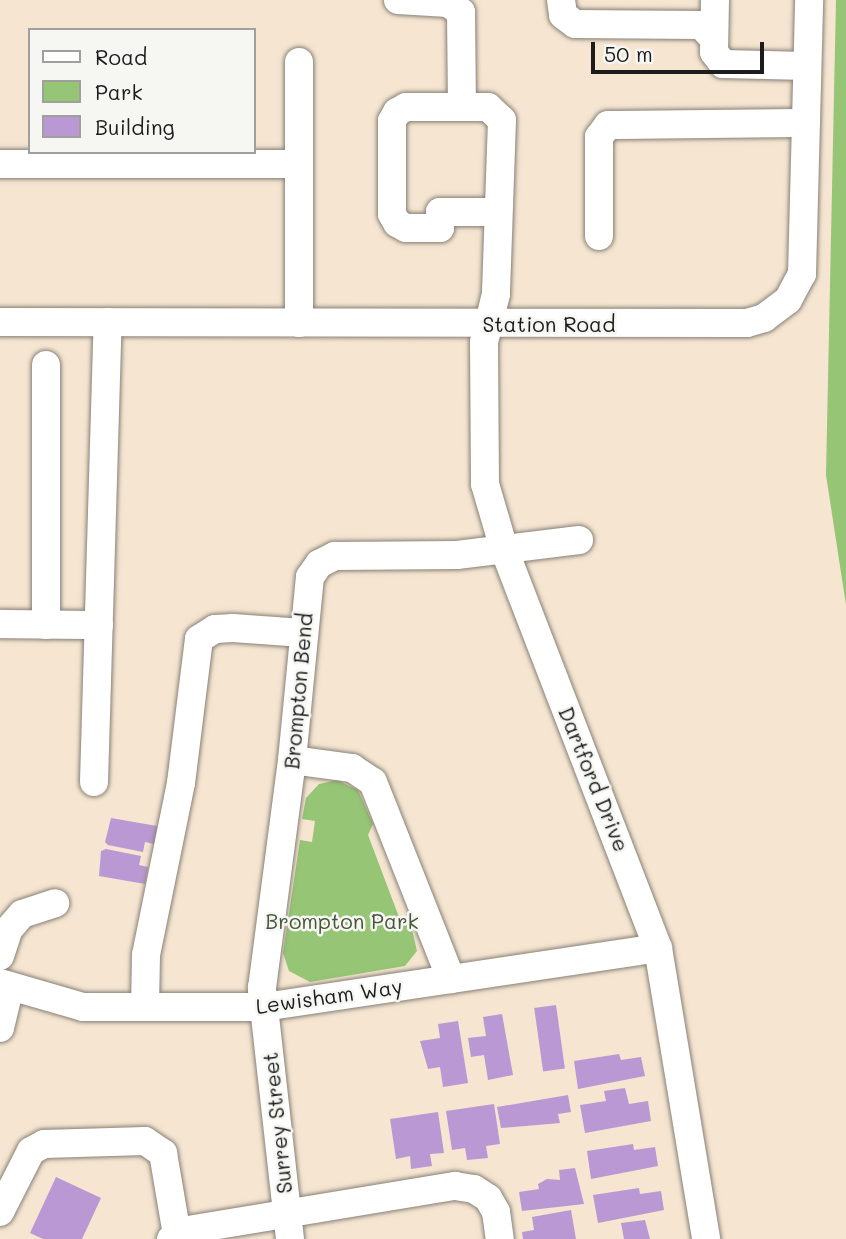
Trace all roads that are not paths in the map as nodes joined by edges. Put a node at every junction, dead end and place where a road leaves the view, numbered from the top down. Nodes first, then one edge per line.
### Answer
1 (398, 0) edge
2 (561, 0) edge
3 (715, 0) edge
4 (808, 0) edge
5 (714, 39) junction
6 (299, 62) dead end
7 (807, 66) junction
8 (462, 107) junction
9 (806, 123) junction
10 (0, 164) edge
11 (298, 164) junction
12 (497, 212) junction
13 (599, 236) dead end
14 (0, 321) edge
15 (108, 322) junction
16 (299, 323) junction
17 (490, 324) junction
18 (47, 365) dead end
19 (579, 540) dead end
20 (504, 549) junction
21 (0, 624) edge
22 (46, 625) junction
23 (99, 625) junction
24 (303, 633) junction
25 (292, 760) junction
26 (94, 782) dead end
27 (55, 903) dead end
28 (659, 948) junction
29 (0, 956) edge
30 (451, 979) junction
31 (5, 985) edge
32 (145, 1007) junction
33 (264, 1007) junction
34 (0, 1028) edge
35 (0, 1212) edge
36 (288, 1226) edge
37 (174, 1237) edge
38 (500, 1239) edge
39 (706, 1239) edge

1 - 8 street
2 - 5 street
3 - 5 street
4 - 7 street, Station Road
5 - 7 street
6 - 11 street
7 - 9 street, Station Road
8 - 12 street, Dartford Drive
8 - 12 street
9 - 13 street
9 - 17 street, Station Road
10 - 11 street
11 - 16 street
12 - 17 street, Dartford Drive
14 - 15 street, Station Road
15 - 16 street, Station Road
15 - 23 street
16 - 17 street, Station Road
17 - 20 street, Dartford Drive
18 - 22 street
19 - 20 street, Brompton Bend
20 - 24 street, Brompton Bend
20 - 28 street, Dartford Drive
21 - 22 street
22 - 23 street
23 - 26 street
24 - 25 street, Brompton Bend
24 - 32 street
25 - 30 street
25 - 33 street, Brompton Bend
27 - 29 street
28 - 30 street, Lewisham Way
28 - 39 street, Dartford Drive
30 - 33 street, Lewisham Way
31 - 32 street, Lewisham Way
31 - 34 street
32 - 33 street, Lewisham Way
33 - 36 street, Surrey Street
35 - 37 street
36 - 37 street
36 - 38 street

